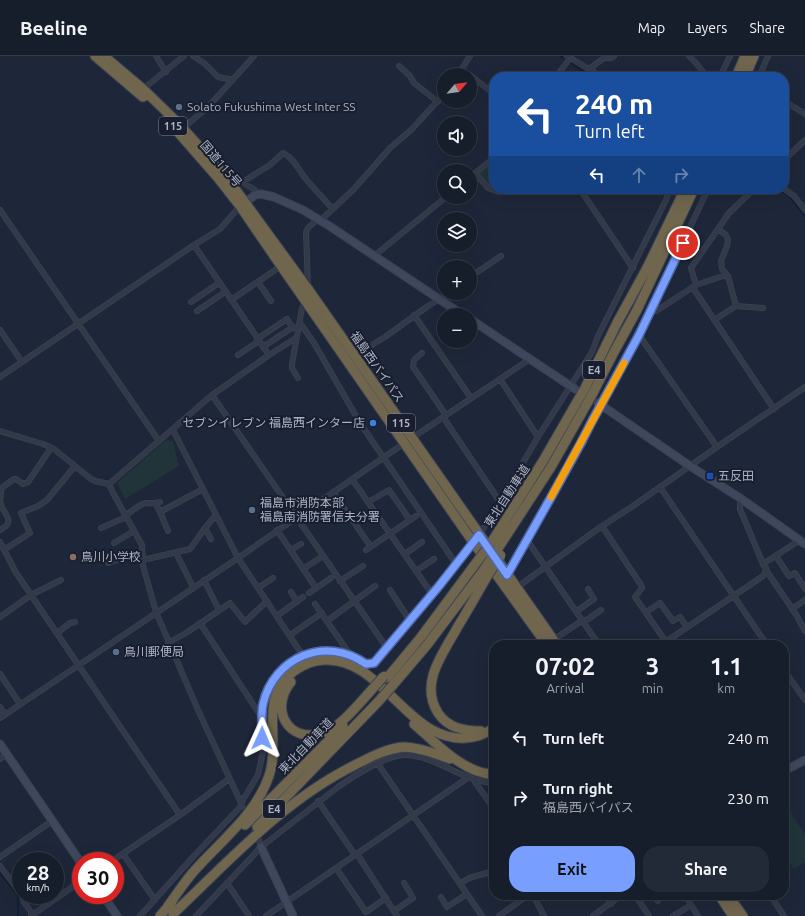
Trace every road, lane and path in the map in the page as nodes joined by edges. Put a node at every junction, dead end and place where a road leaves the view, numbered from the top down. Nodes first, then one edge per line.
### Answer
1 (95, 56) edge
2 (104, 56) edge
3 (156, 56) edge
4 (184, 56) edge
5 (193, 56) edge
6 (254, 56) edge
7 (470, 56) edge
8 (614, 56) edge
9 (688, 56) edge
10 (730, 56) edge
11 (745, 56) edge
12 (754, 56) edge
13 (768, 56) edge
14 (569, 57) edge
15 (399, 66) dead end
16 (463, 68) edge
17 (589, 70) junction
18 (166, 72) junction
19 (559, 72) edge
20 (593, 72) edge
21 (703, 72) edge
22 (722, 72) edge
23 (738, 72) edge
24 (747, 72) edge
25 (761, 72) edge
26 (233, 80) junction
27 (477, 81) edge
28 (489, 90) edge
29 (141, 91) junction
30 (437, 101) edge
31 (437, 103) edge
32 (789, 105) edge
33 (805, 114) edge
34 (180, 130) junction
35 (805, 140) edge
36 (789, 155) edge
37 (489, 162) edge
38 (477, 171) edge
39 (477, 175) edge
40 (489, 188) edge
41 (789, 192) edge
42 (257, 194) junction
43 (583, 194) edge
44 (668, 194) edge
45 (683, 194) edge
46 (692, 194) edge
47 (706, 194) edge
48 (749, 194) edge
49 (243, 204) junction
50 (437, 204) edge
51 (332, 208) junction
52 (805, 210) edge
53 (1, 214) edge
54 (320, 220) junction
55 (718, 229) junction
56 (194, 245) junction
57 (374, 256) junction
58 (502, 256) dead end
59 (281, 266) junction
60 (633, 268) junction
61 (477, 272) edge
62 (726, 275) junction
63 (258, 282) junction
64 (219, 283) junction
65 (695, 286) junction
66 (308, 289) junction
67 (225, 292) junction
68 (437, 297) edge
69 (231, 300) junction
70 (438, 300) edge
71 (441, 300) edge
72 (271, 301) dead end
73 (191, 302) dead end
74 (306, 302) junction
75 (736, 306) junction
76 (453, 308) edge
77 (764, 308) dead end
78 (651, 310) junction
79 (197, 311) dead end
80 (414, 315) junction
81 (714, 320) junction
82 (300, 323) junction
83 (79, 324) junction
84 (477, 324) edge
85 (293, 327) junction
86 (0, 330) edge
87 (298, 331) junction
88 (639, 335) junction
89 (296, 338) junction
90 (258, 340) junction
91 (263, 347) junction
92 (422, 353) dead end
93 (238, 355) dead end
94 (269, 355) junction
95 (354, 356) junction
96 (530, 359) junction
97 (22, 362) junction
98 (0, 377) edge
99 (298, 378) dead end
100 (500, 379) junction
101 (805, 387) edge
102 (573, 388) junction
103 (212, 395) junction
104 (471, 398) junction
105 (599, 404) junction
106 (774, 408) junction
107 (445, 416) junction
108 (173, 430) junction
109 (0, 431) edge
110 (538, 437) junction
111 (159, 441) junction
112 (408, 441) junction
113 (717, 447) junction
114 (51, 448) junction
115 (384, 457) junction
116 (75, 466) junction
117 (690, 466) junction
118 (352, 479) junction
119 (109, 484) junction
120 (660, 487) junction
121 (203, 489) junction
122 (0, 492) edge
123 (333, 492) junction
124 (740, 498) junction
125 (368, 502) junction
126 (500, 502) junction
127 (160, 512) junction
128 (216, 515) junction
129 (126, 516) junction
130 (416, 516) dead end
131 (296, 517) junction
132 (410, 520) junction
133 (602, 526) junction
134 (100, 528) dead end
135 (204, 528) junction
136 (0, 530) edge
137 (277, 530) junction
138 (134, 531) junction
139 (168, 531) dead end
140 (390, 534) junction
141 (211, 539) dead end
142 (476, 539) junction
143 (527, 540) junction
144 (114, 542) dead end
145 (422, 542) dead end
146 (802, 542) edge
147 (301, 544) dead end
148 (2, 547) edge
149 (371, 547) junction
150 (496, 549) junction
151 (290, 550) junction
152 (366, 550) dead end
153 (176, 553) junction
154 (142, 554) junction
155 (405, 554) junction
156 (323, 556) junction
157 (776, 556) junction
158 (238, 558) junction
159 (434, 558) dead end
160 (143, 560) junction
161 (108, 563) dead end
162 (456, 564) junction
163 (363, 566) dead end
164 (545, 566) junction
165 (764, 566) junction
166 (303, 569) junction
167 (416, 571) junction
168 (486, 573) junction
169 (507, 575) junction
170 (273, 578) dead end
171 (331, 578) dead end
172 (61, 580) dead end
173 (204, 580) junction
174 (340, 581) junction
175 (375, 586) dead end
176 (193, 587) junction
177 (258, 588) junction
178 (316, 588) junction
179 (516, 588) junction
180 (805, 589) edge
181 (390, 590) dead end
182 (588, 590) dead end
183 (291, 592) dead end
184 (309, 593) dead end
185 (432, 594) junction
186 (31, 595) junction
187 (734, 595) junction
188 (303, 598) dead end
189 (805, 600) edge
190 (267, 601) junction
191 (354, 601) junction
192 (297, 602) junction
193 (315, 604) dead end
194 (792, 609) junction
195 (219, 610) junction
196 (601, 610) dead end
197 (577, 611) junction
198 (156, 612) junction
199 (646, 612) junction
200 (322, 613) junction
201 (277, 616) junction
202 (0, 617) edge
203 (327, 621) junction
204 (410, 621) junction
205 (584, 621) junction
206 (75, 622) dead end
207 (200, 623) junction
208 (687, 627) junction
209 (805, 631) edge
210 (57, 633) junction
211 (290, 635) junction
212 (547, 640) edge
213 (548, 640) edge
214 (556, 640) edge
215 (596, 640) edge
216 (662, 640) edge
217 (668, 640) edge
218 (764, 640) edge
219 (168, 643) junction
220 (387, 648) junction
221 (303, 656) junction
222 (351, 656) junction
223 (78, 665) junction
224 (0, 674) edge
225 (789, 677) edge
226 (372, 698) junction
227 (805, 700) edge
228 (20, 704) junction
229 (0, 707) edge
230 (5, 714) junction
231 (0, 718) edge
232 (263, 719) junction
233 (489, 730) edge
234 (489, 730) edge
235 (0, 744) edge
236 (7, 754) junction
237 (0, 759) edge
238 (805, 760) edge
239 (459, 761) junction
240 (378, 764) junction
241 (789, 768) edge
242 (489, 774) edge
243 (471, 778) junction
244 (229, 779) junction
245 (489, 782) edge
246 (318, 801) junction
247 (489, 802) edge
248 (241, 803) junction
249 (180, 815) junction
250 (413, 816) junction
251 (52, 821) junction
252 (260, 843) junction
253 (73, 852) edge
254 (124, 853) edge
255 (124, 855) edge
256 (356, 855) junction
257 (0, 858) edge
258 (0, 866) edge
259 (336, 868) junction
260 (489, 872) edge
261 (12, 882) edge
262 (227, 883) junction
263 (404, 883) dead end
264 (460, 884) junction
265 (72, 888) edge
266 (467, 894) junction
267 (440, 897) dead end
268 (386, 898) junction
269 (155, 900) junction
270 (521, 900) edge
271 (536, 900) edge
272 (608, 900) edge
273 (615, 900) edge
274 (638, 900) edge
275 (688, 900) edge
276 (722, 900) edge
277 (732, 900) edge
278 (773, 900) edge
279 (287, 902) junction
280 (25, 904) edge
281 (109, 904) edge
282 (611, 904) junction
283 (691, 905) junction
284 (394, 911) junction
285 (171, 912) edge
286 (33, 916) edge
287 (117, 916) edge
288 (140, 916) edge
289 (160, 916) edge
290 (196, 916) edge
291 (249, 916) edge
292 (266, 916) edge
293 (293, 916) edge
294 (397, 916) edge
295 (482, 916) edge
296 (498, 916) edge
297 (544, 916) edge
298 (593, 916) edge
299 (649, 916) edge
300 (673, 916) edge
301 (698, 916) edge
302 (733, 916) edge
303 (743, 916) edge
304 (784, 916) edge

1 - 29 highway, 国道115号 / 115
2 - 29 highway, 国道115号 / 115
3 - 18 street
4 - 18 street
5 - 26 street
6 - 26 street
7 - 16 street
8 - 17 street
9 - 21 street
10 - 22 street
11 - 23 highway
12 - 24 highway
13 - 25 street
14 - 17 street
14 - 19 street
15 - 30 street
17 - 20 street
18 - 29 street
26 - 34 street
27 - 28 street
29 - 34 highway, 国道115号 / 115
31 - 51 street
32 - 33 street
34 - 49 highway, 国道115号 / 115
35 - 36 street
37 - 38 street
39 - 40 street
41 - 52 street
42 - 49 street
42 - 51 street
42 - 54 street
43 - 60 street
44 - 60 street
45 - 150 highway, 東北自動車道 / E4
46 - 150 highway, E4
47 - 78 street
48 - 55 street
49 - 56 street
49 - 59 highway, 福島西バイパス / 115
49 - 66 highway, 福島西バイパス / 115
50 - 57 street
51 - 54 street
53 - 83 street
54 - 57 street
54 - 66 street
55 - 62 street
55 - 65 street
56 - 64 street
56 - 83 street
57 - 68 street
58 - 61 street
59 - 63 street
59 - 74 highway, 福島西バイパス / 115
60 - 102 street
62 - 65 street
62 - 75 street
63 - 69 street
63 - 72 street
64 - 67 street
64 - 73 street
65 - 78 street
65 - 81 street
66 - 95 highway, 福島西バイパス / 115
67 - 69 street
67 - 79 street
69 - 90 street
70 - 80 street
71 - 76 street
74 - 82 street
74 - 112 highway, 福島西バイパス / 115
75 - 77 street
75 - 81 street
78 - 88 street
80 - 95 street
80 - 104 street
81 - 106 street
82 - 87 street
82 - 115 street
83 - 97 street
83 - 111 street
84 - 96 street
85 - 87 street
85 - 90 street
85 - 91 street
86 - 97 street
87 - 89 street
88 - 105 street
88 - 113 street
89 - 94 street
89 - 99 street
90 - 91 street
90 - 93 street
91 - 94 street
92 - 107 street
94 - 103 street
95 - 112 highway, 福島西バイパス / 115
96 - 100 street
96 - 102 street
97 - 98 street
100 - 104 street
100 - 110 street
101 - 106 street
102 - 110 street
103 - 108 street
103 - 131 street
104 - 107 street
105 - 117 street
105 - 143 street
106 - 113 street
107 - 112 street
107 - 126 street
108 - 111 street
108 - 121 street
109 - 114 street
110 - 126 street
111 - 119 street
112 - 115 street
112 - 142 highway, 福島西バイパス / 115
113 - 117 street
114 - 116 street
114 - 122 street
115 - 118 street
115 - 162 street
116 - 119 street
116 - 148 street
117 - 120 street
117 - 124 street
118 - 123 street
118 - 125 street
119 - 129 street
120 - 133 street
120 - 187 street
121 - 127 street
121 - 128 street
122 - 136 street
123 - 131 street
123 - 149 street
124 - 146 street
124 - 165 street
125 - 132 street
125 - 140 street
126 - 142 street
127 - 129 street
127 - 139 street
128 - 135 street
128 - 158 street
129 - 134 street
129 - 138 street
130 - 132 street
131 - 137 street
131 - 156 street
132 - 140 street
133 - 164 street
133 - 199 street
135 - 141 street
135 - 153 street
137 - 151 street
137 - 158 street
138 - 144 street
138 - 154 street
140 - 149 street
140 - 155 street
142 - 162 street
142 - 169 highway, 福島西バイパス / 115
142 - 212 highway, 福島西バイパス / 115
143 - 164 street
143 - 169 street
145 - 155 street
146 - 157 street
147 - 151 street
148 - 186 street
149 - 152 street
150 - 168 highway, bridge
150 - 226 highway, 東北自動車道 / E4, bridge
151 - 166 street
153 - 160 street
153 - 176 street
154 - 160 street
154 - 161 street
155 - 167 street
156 - 166 street
156 - 174 street
157 - 165 street
157 - 180 street
158 - 173 street
158 - 177 street
159 - 167 street
160 - 198 street
162 - 185 street
163 - 174 street
164 - 179 street
164 - 197 street
165 - 187 street
165 - 194 street
166 - 178 street
167 - 185 street
168 - 226 highway, 東北自動車道 / E4, bridge
168 - 233 highway
169 - 179 highway, 福島西バイパス / 115
170 - 177 street
171 - 178 street
172 - 186 street
173 - 176 street
173 - 195 street
174 - 191 street
175 - 191 street
176 - 198 street
177 - 190 street
178 - 184 street
179 - 213 highway, 福島西バイパス / 115
181 - 204 street
182 - 197 street
183 - 192 street
185 - 204 street
186 - 202 street
186 - 210 street
187 - 208 street
187 - 218 street
188 - 192 street
189 - 194 street
190 - 195 street
190 - 201 street
191 - 203 street
191 - 220 street
192 - 201 street
193 - 200 street
194 - 209 street
195 - 207 street
196 - 205 street
197 - 205 street
198 - 219 street
198 - 223 street
199 - 208 street
199 - 216 street
200 - 203 street
200 - 211 street
201 - 211 street
203 - 222 street
204 - 220 street
205 - 214 street
205 - 215 street
206 - 210 street
207 - 219 street
207 - 232 street
208 - 217 street
210 - 223 street
211 - 221 street
219 - 244 street
220 - 222 street
221 - 222 street
221 - 232 street
223 - 228 street
223 - 249 street
224 - 228 street
225 - 227 street
226 - 239 highway
226 - 285 highway, 東北自動車道 / E4
228 - 230 street
229 - 230 street
230 - 231 street
232 - 248 street
234 - 285 highway
235 - 236 street
236 - 237 street
236 - 251 street
238 - 241 street
239 - 242 highway
239 - 285 highway
240 - 243 street
240 - 246 street
240 - 250 street
243 - 245 street
243 - 247 street
243 - 250 street
244 - 248 street
244 - 249 street
246 - 252 street
246 - 256 street
248 - 269 street
249 - 254 street
250 - 256 street
250 - 264 street
251 - 253 street
251 - 257 street
252 - 262 street
252 - 279 street
255 - 269 street
256 - 259 street
256 - 268 street
258 - 261 street
259 - 268 street
259 - 279 street
260 - 264 street
262 - 290 street
262 - 291 street
263 - 284 street
264 - 266 street
265 - 286 street
266 - 267 street
266 - 295 street
268 - 284 street
269 - 288 street
270 - 296 street
271 - 297 street
272 - 282 street
273 - 282 street
274 - 299 street
275 - 283 street
276 - 302 highway
277 - 303 highway
278 - 304 street
279 - 292 street
279 - 293 street
280 - 286 street
281 - 287 street
282 - 298 street
283 - 300 street
283 - 301 street
284 - 294 street
285 - 289 highway, 東北自動車道 / E4

